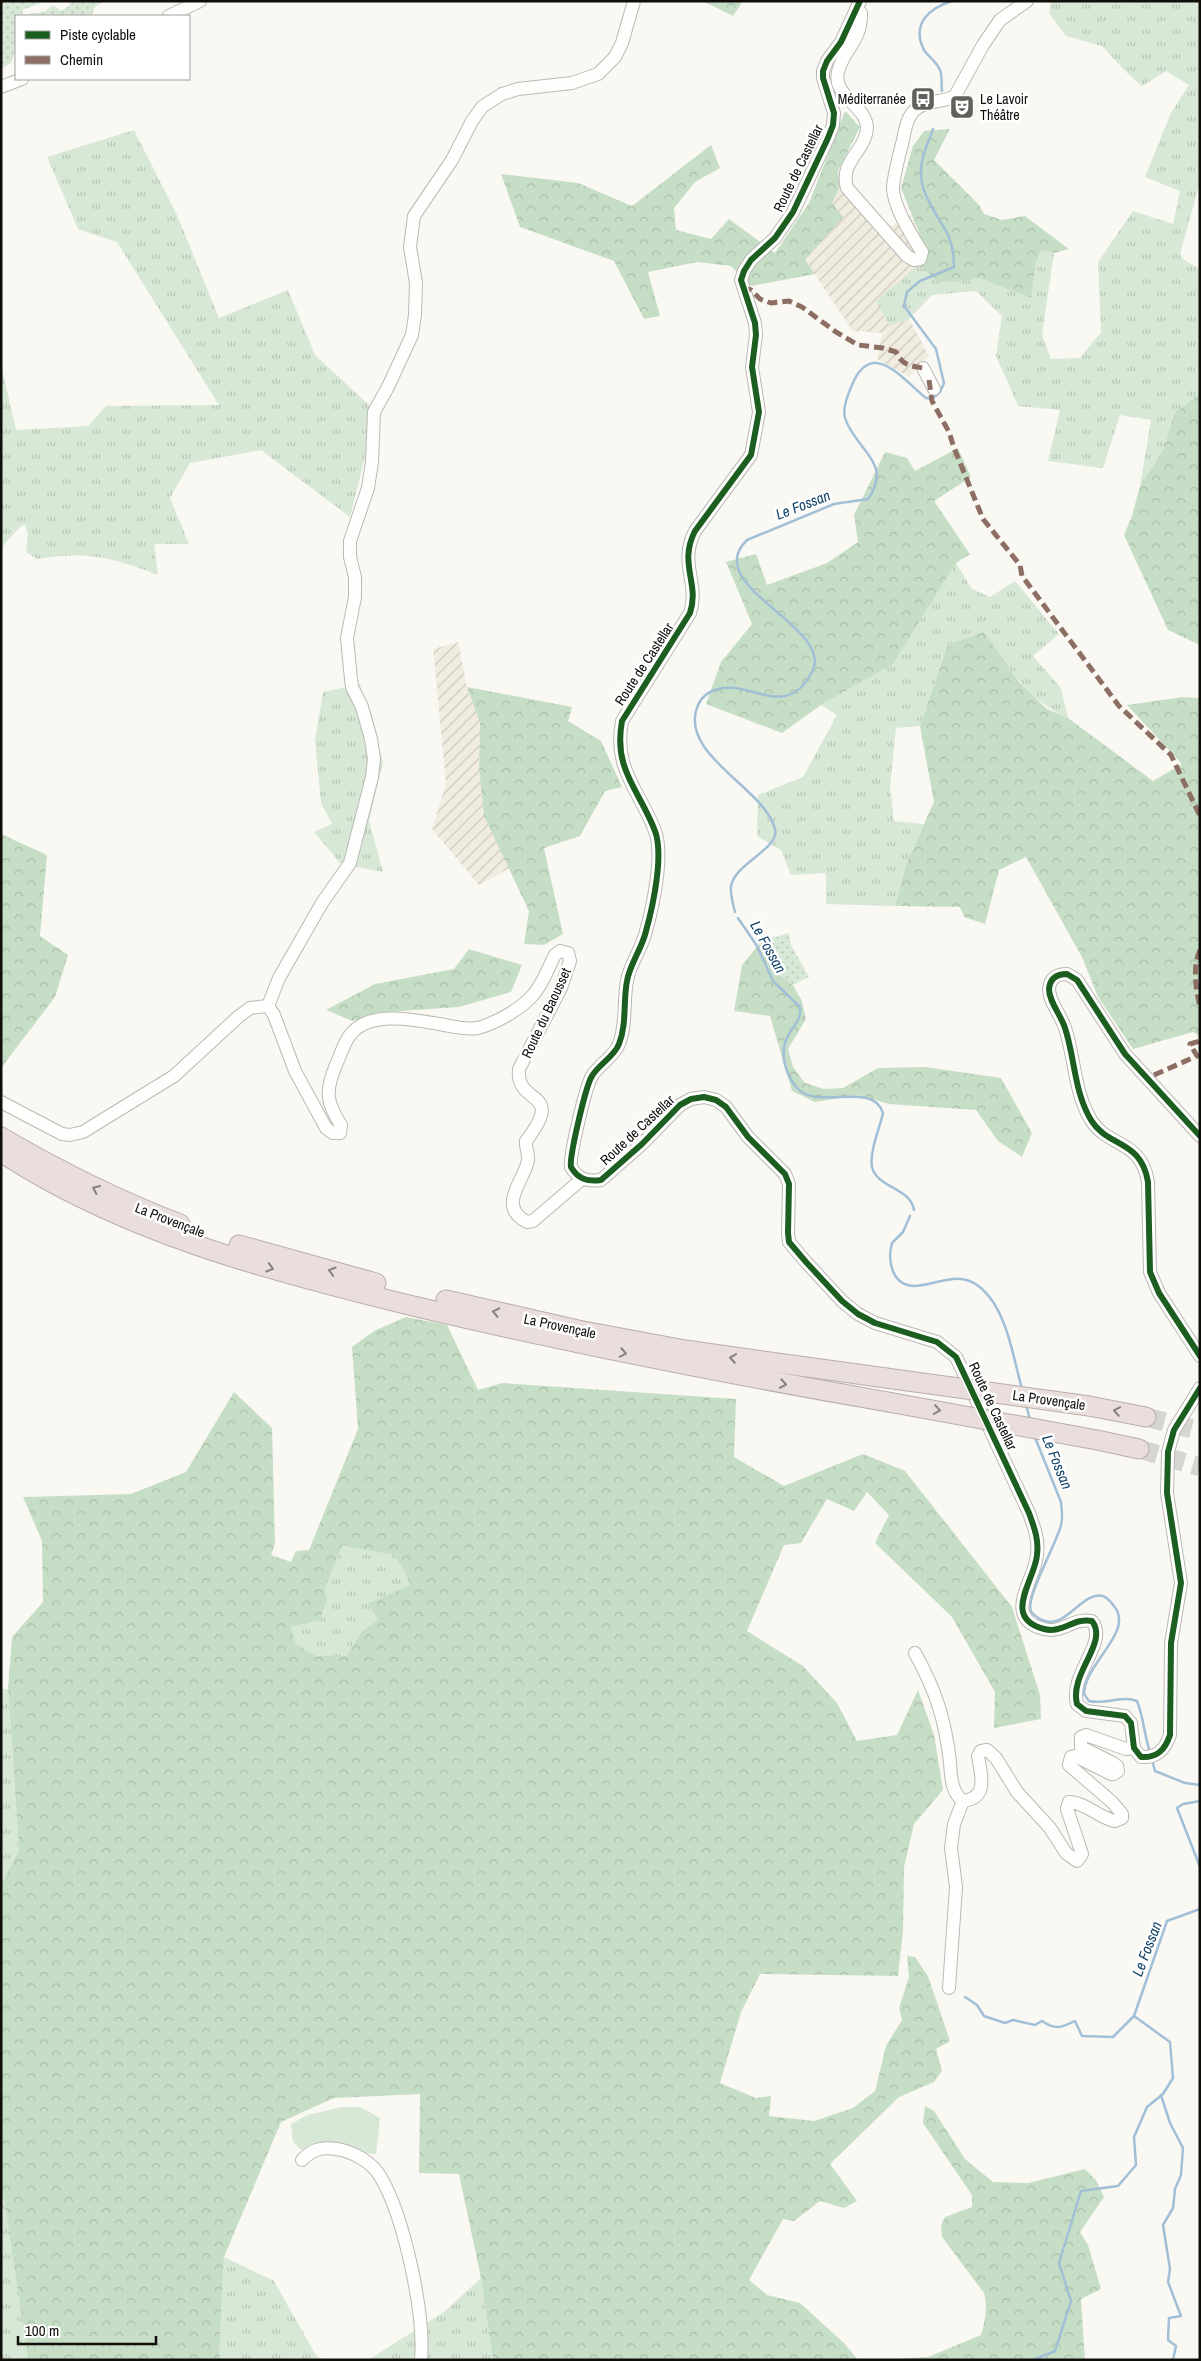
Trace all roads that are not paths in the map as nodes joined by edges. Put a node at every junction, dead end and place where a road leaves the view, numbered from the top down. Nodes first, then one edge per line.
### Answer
1 (200, 1) edge
2 (634, 1) edge
3 (1026, 1) edge
4 (858, 5) edge
5 (171, 15) edge
6 (19, 80) edge
7 (1, 87) edge
8 (923, 368) dead end
9 (934, 389) dead end
10 (268, 1006) junction
11 (1, 1102) edge
12 (1200, 1136) edge
13 (1, 1137) edge
14 (1, 1152) edge
15 (582, 1179) junction
16 (395, 1295) junction
17 (577, 1337) junction
18 (1200, 1356) edge
19 (1200, 1388) edge
20 (1146, 1417) tunnel mouth
21 (1139, 1450) tunnel mouth
22 (915, 1653) dead end
23 (1134, 1748) junction
24 (962, 1801) junction
25 (950, 1988) dead end
26 (302, 2160) dead end
27 (421, 2360) edge

1 - 5 street
2 - 10 street
3 - 4 street
4 - 15 street, Route de Castellar
6 - 7 street
8 - 9 street
10 - 11 street
10 - 15 street, Route du Baousset
12 - 18 street
16 -> 13 highway, La Provençale
14 -> 16 highway, La Provençale
15 - 23 street, Route de Castellar
16 - 17 highway, La Provençale
20 -> 17 highway, La Provençale, bridge
17 -> 21 highway, La Provençale, bridge
19 - 23 street
22 - 24 street
23 - 24 street
24 - 25 street
26 - 27 street

